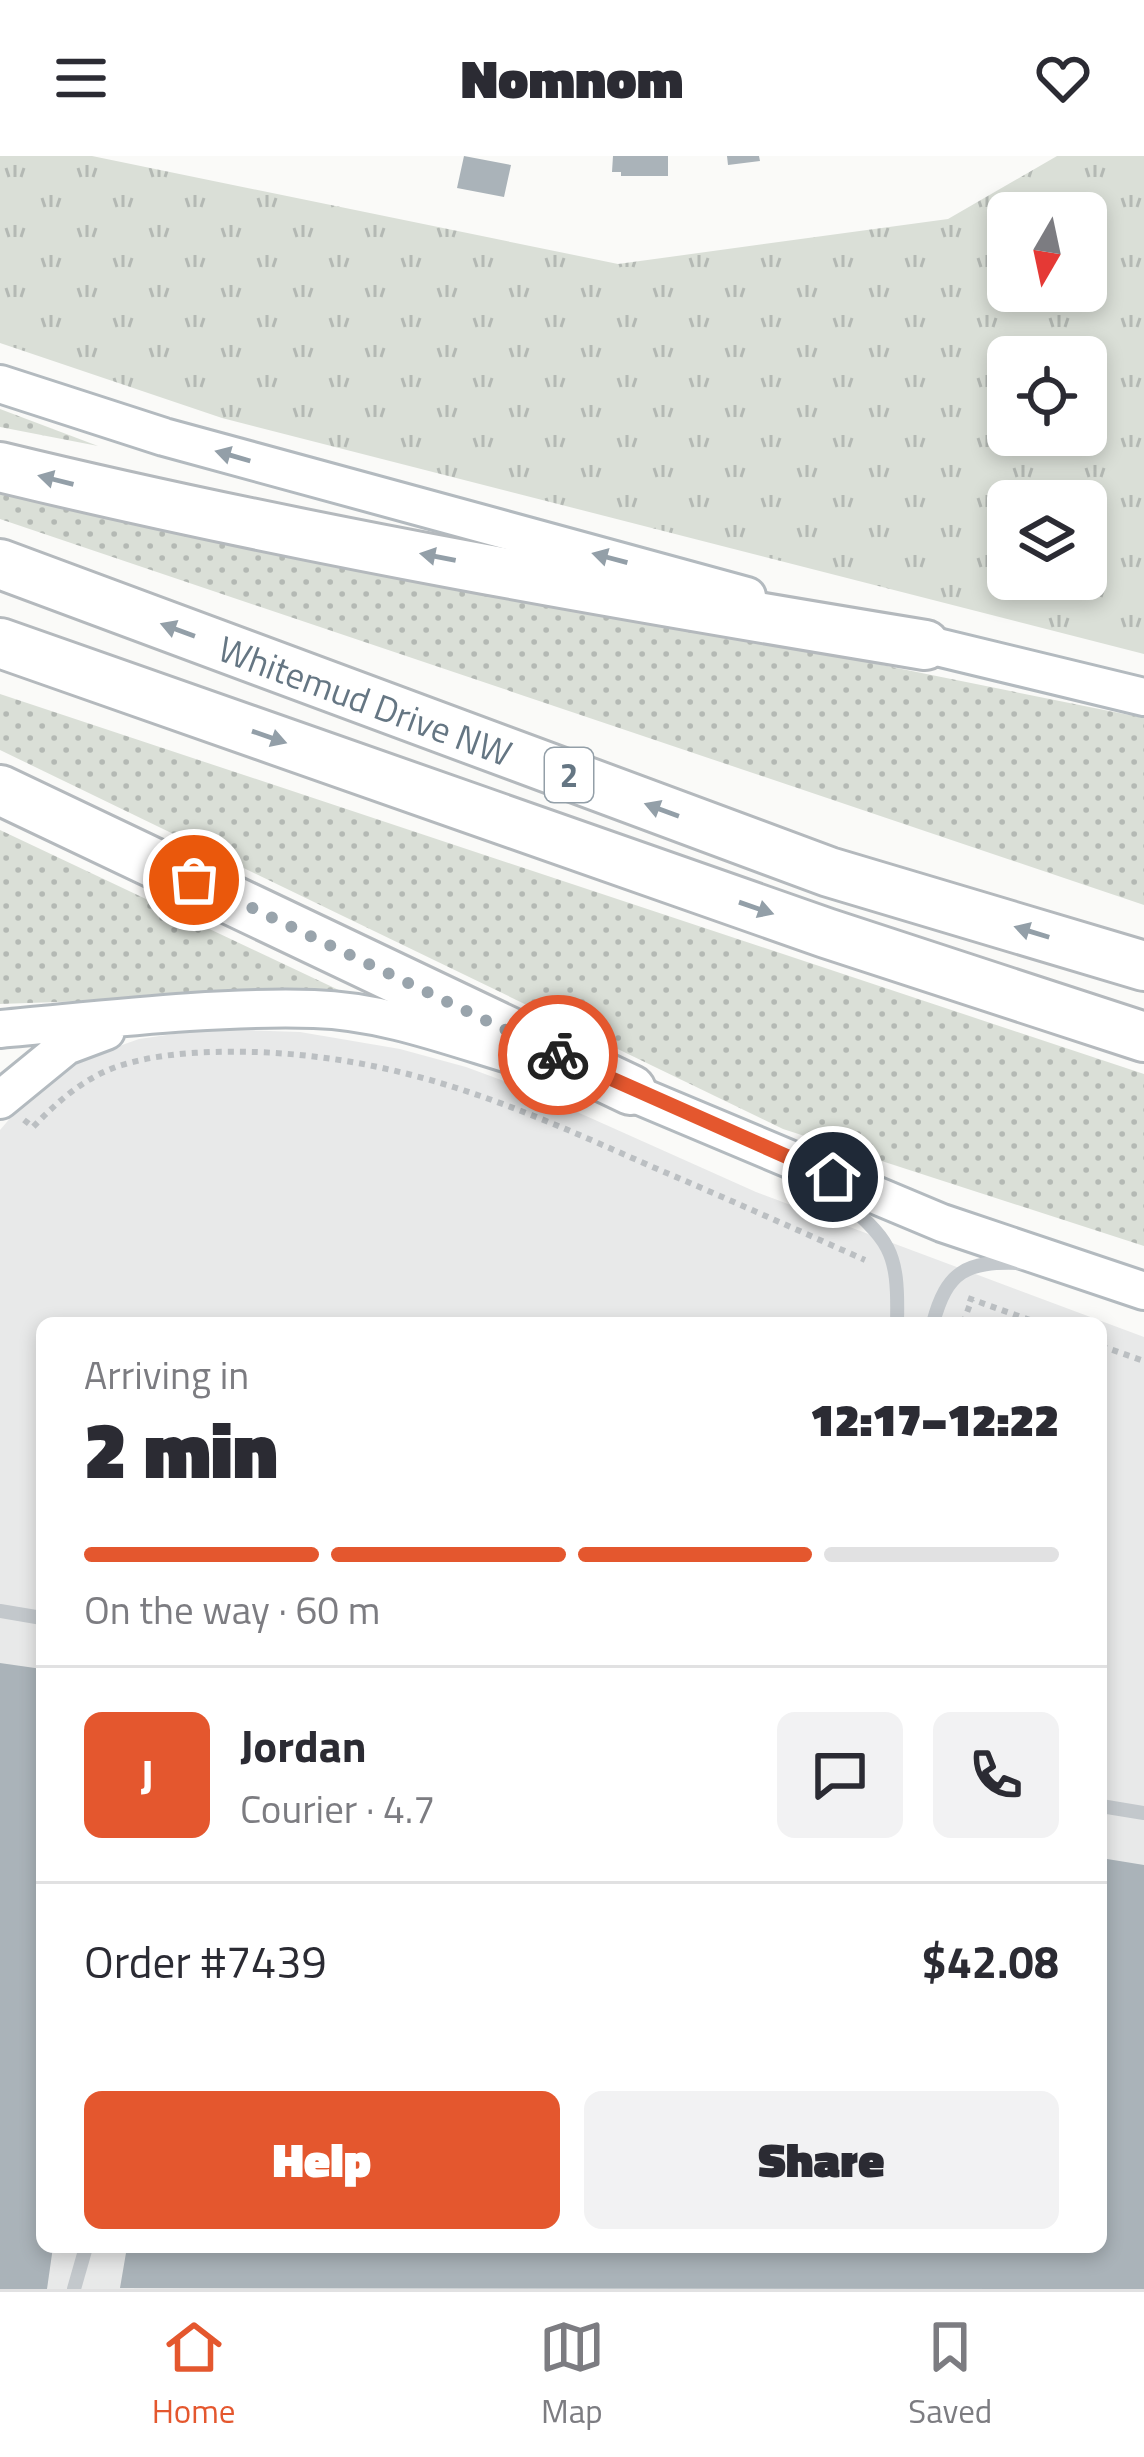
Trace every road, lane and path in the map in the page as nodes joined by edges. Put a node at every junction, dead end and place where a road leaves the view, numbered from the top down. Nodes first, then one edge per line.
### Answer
1 (0, 384) edge
2 (0, 466) edge
3 (0, 564) edge
4 (0, 643) edge
5 (925, 645) junction
6 (1144, 697) edge
7 (0, 790) edge
8 (1144, 965) edge
9 (148, 1016) junction
10 (0, 1029) edge
11 (1144, 1037) edge
12 (631, 1090) junction
13 (6, 1106) edge
14 (797, 1161) junction
15 (871, 1262) dead end
16 (1127, 1285) edge
17 (961, 1295) dead end
18 (972, 1299) junction
19 (896, 1317) edge
20 (935, 1317) edge
21 (965, 1317) edge
22 (1022, 1317) edge
23 (1107, 1348) edge
24 (1144, 1361) edge
25 (0, 1611) edge
26 (36, 1617) edge
27 (1107, 1807) edge
28 (1144, 1813) edge
29 (84, 2253) edge
30 (74, 2289) edge

5 -> 1 main road
5 -> 2 highway
8 -> 3 highway, Whitemud Drive NW / 2
4 -> 11 highway, Whitemud Drive NW / 2
5 - 6 main road
7 - 12 highway
9 - 10 main road
9 - 12 main road
9 - 13 main road
12 - 14 main road
13 - 15 path
14 - 16 main road
14 - 19 lane
16 - 20 lane
17 - 18 path
18 - 21 path
18 - 22 path
23 - 24 path
25 - 26 lane
27 - 28 lane
29 - 30 lane

